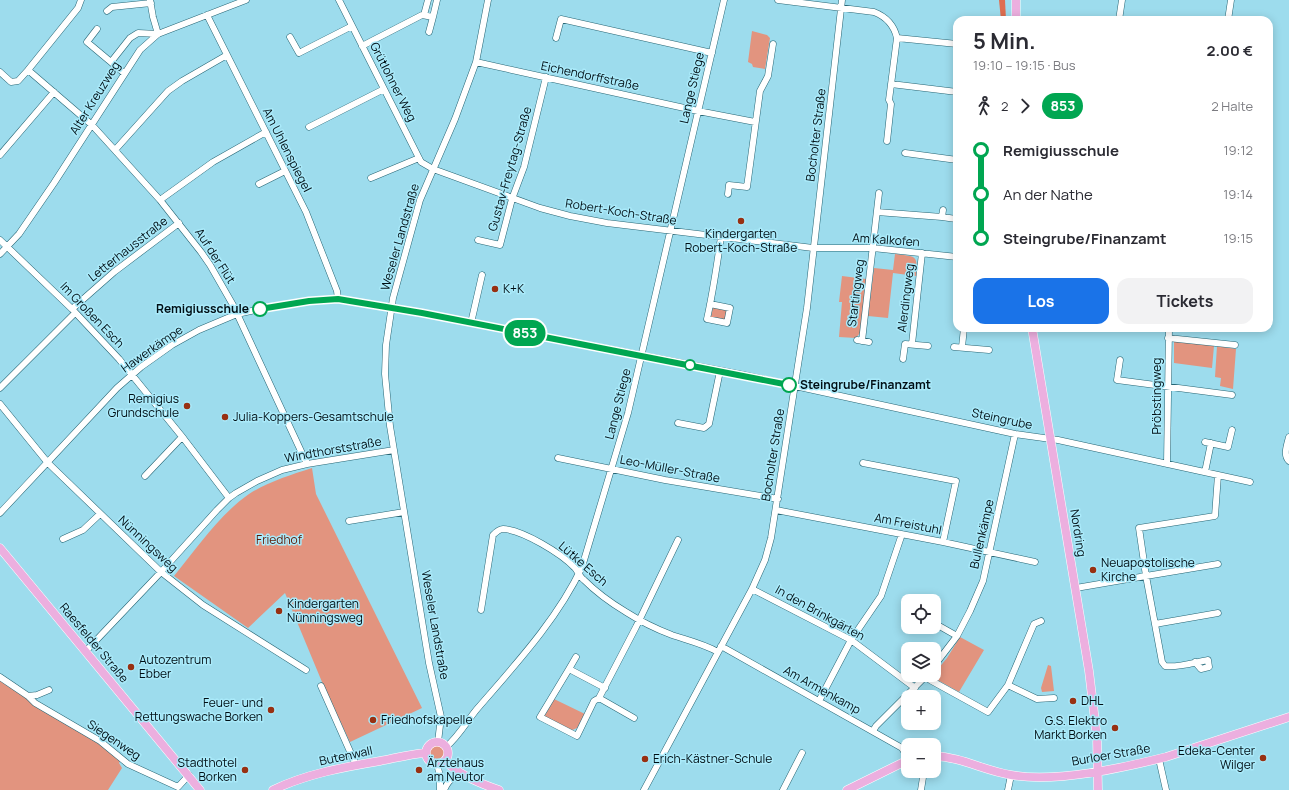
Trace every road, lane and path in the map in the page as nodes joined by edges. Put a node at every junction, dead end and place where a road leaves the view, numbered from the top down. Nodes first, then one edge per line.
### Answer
1 (80, 0) edge
2 (246, 0) edge
3 (339, 0) edge
4 (428, 0) edge
5 (437, 0) edge
6 (488, 0) edge
7 (724, 0) edge
8 (778, 0) edge
9 (842, 0) edge
10 (1016, 0) edge
11 (1122, 0) edge
12 (1231, 0) edge
13 (151, 1) edge
14 (841, 8) junction
15 (107, 11) dead end
16 (207, 15) junction
17 (424, 16) junction
18 (1016, 16) edge
19 (1120, 16) edge
20 (1229, 16) edge
21 (433, 17) junction
22 (352, 26) junction
23 (97, 29) dead end
24 (429, 32) dead end
25 (158, 34) junction
26 (290, 37) dead end
27 (556, 38) dead end
28 (897, 38) junction
29 (773, 44) dead end
30 (953, 44) edge
31 (362, 46) junction
32 (712, 53) junction
33 (227, 55) junction
34 (111, 62) junction
35 (476, 62) junction
36 (28, 70) junction
37 (0, 72) edge
38 (124, 73) junction
39 (546, 78) junction
40 (891, 84) junction
41 (384, 90) junction
42 (54, 92) junction
43 (953, 92) edge
44 (698, 111) junction
45 (755, 122) junction
46 (92, 125) junction
47 (309, 127) dead end
48 (266, 132) junction
49 (887, 141) dead end
50 (115, 150) junction
51 (905, 153) dead end
52 (0, 155) edge
53 (419, 158) junction
54 (953, 159) edge
55 (433, 169) junction
56 (285, 171) junction
57 (371, 178) dead end
58 (259, 184) dead end
59 (879, 193) dead end
60 (728, 194) dead end
61 (512, 199) junction
62 (160, 200) junction
63 (943, 210) dead end
64 (877, 212) junction
65 (942, 217) junction
66 (953, 219) edge
67 (179, 223) junction
68 (671, 231) junction
69 (721, 237) junction
70 (0, 240) edge
71 (478, 240) dead end
72 (8, 246) junction
73 (813, 248) junction
74 (873, 248) junction
75 (922, 253) junction
76 (0, 254) edge
77 (953, 257) edge
78 (482, 275) dead end
79 (338, 299) junction
80 (710, 304) dead end
81 (391, 308) junction
82 (74, 311) junction
83 (237, 314) junction
84 (471, 323) junction
85 (964, 332) edge
86 (1033, 332) edge
87 (1168, 332) edge
88 (1168, 338) junction
89 (870, 342) dead end
90 (912, 344) junction
91 (1235, 345) dead end
92 (928, 346) dead end
93 (954, 346) dead end
94 (962, 347) junction
95 (989, 350) dead end
96 (642, 356) junction
97 (903, 359) dead end
98 (1120, 360) dead end
99 (720, 371) junction
100 (132, 375) junction
101 (795, 386) junction
102 (1168, 387) junction
103 (0, 388) edge
104 (1232, 396) dead end
105 (0, 404) edge
106 (678, 423) dead end
107 (1232, 430) dead end
108 (1015, 434) junction
109 (182, 437) junction
110 (1289, 437) edge
111 (1051, 439) junction
112 (394, 450) junction
113 (558, 458) dead end
114 (1289, 461) edge
115 (48, 462) junction
116 (863, 463) dead end
117 (307, 464) junction
118 (1166, 464) junction
119 (612, 469) junction
120 (1205, 472) junction
121 (1218, 475) junction
122 (145, 476) dead end
123 (1250, 482) dead end
124 (229, 498) junction
125 (778, 499) junction
126 (776, 510) junction
127 (404, 512) junction
128 (0, 513) edge
129 (100, 514) junction
130 (350, 521) dead end
131 (902, 534) junction
132 (63, 539) dead end
133 (678, 540) dead end
134 (943, 542) junction
135 (0, 548) edge
136 (990, 552) junction
137 (1035, 562) dead end
138 (1218, 564) dead end
139 (161, 572) junction
140 (579, 574) junction
141 (1146, 576) junction
142 (1076, 588) junction
143 (752, 589) junction
144 (482, 610) dead end
145 (1218, 613) dead end
146 (639, 619) junction
147 (1041, 621) dead end
148 (1155, 624) junction
149 (941, 627) edge
150 (957, 636) junction
151 (851, 640) junction
152 (719, 649) junction
153 (85, 652) junction
154 (576, 657) dead end
155 (941, 657) edge
156 (1195, 662) dead end
157 (569, 669) junction
158 (306, 670) dead end
159 (0, 677) edge
160 (920, 682) edge
161 (934, 682) edge
162 (1008, 685) junction
163 (321, 686) dead end
164 (605, 688) junction
165 (914, 688) junction
166 (49, 690) dead end
167 (28, 696) junction
168 (599, 698) junction
169 (1054, 698) dead end
170 (819, 701) junction
171 (1289, 717) edge
172 (634, 718) dead end
173 (873, 731) junction
174 (438, 742) junction
175 (446, 747) junction
176 (901, 747) edge
177 (426, 753) junction
178 (802, 753) dead end
179 (941, 756) edge
180 (1159, 759) junction
181 (441, 762) junction
182 (901, 763) edge
183 (356, 765) junction
184 (1098, 770) junction
185 (188, 775) junction
186 (1011, 775) junction
187 (466, 777) junction
188 (923, 778) edge
189 (200, 790) edge
190 (273, 790) edge
191 (440, 790) edge
192 (444, 790) edge
193 (499, 790) edge
194 (644, 790) edge
195 (783, 790) edge
196 (847, 790) edge
197 (921, 790) edge
198 (1008, 790) edge
199 (1098, 790) edge
200 (1166, 790) edge

1 - 36 street
2 - 16 street, Alter Kreuzweg
3 - 22 street, Grütlohner Weg
4 - 17 street
5 - 21 street
6 - 35 street, Weseler Landstraße
7 - 32 street, Lange Stiege
8 - 14 street
9 - 14 street, Bocholter Straße
10 - 18 main road
11 - 19 street
12 - 20 street
13 - 15 street
13 - 25 street
14 - 28 street
14 - 73 street, Bocholter Straße
16 - 25 street, Alter Kreuzweg
16 - 33 street, Am Uhlenspiegel
17 - 21 street
17 - 31 street
21 - 24 street
22 - 26 street
22 - 31 street, Grütlohner Weg
23 - 34 street
25 - 34 street
25 - 38 street, Alter Kreuzweg
27 - 32 street
28 - 30 street
28 - 40 street
29 - 45 street
31 - 41 street, Grütlohner Weg
32 - 44 street, Lange Stiege
33 - 48 street, Am Uhlenspiegel
33 - 50 street
34 - 38 street
35 - 39 street, Eichendorffstraße
35 - 55 street, Weseler Landstraße
36 - 37 street
36 - 42 street, Auf der Flüt
38 - 46 street, Alter Kreuzweg
39 - 44 street, Eichendorffstraße
39 - 61 street, Gustav-Freytag-Straße
40 - 43 street
40 - 49 street
41 - 47 street
41 - 53 street, Grütlohner Weg
42 - 46 street, Auf der Flüt
42 - 52 street
44 - 45 street, Eichendorffstraße
44 - 68 street, Lange Stiege
45 - 60 street
46 - 50 street, Auf der Flüt
46 - 72 street, Alter Kreuzweg
48 - 56 street, Am Uhlenspiegel
48 - 62 street
50 - 62 street, Auf der Flüt
51 - 54 street
53 - 55 street, Grütlohner Weg
53 - 57 street
55 - 61 street, Robert-Koch-Straße
55 - 81 street, Weseler Landstraße
56 - 58 street
56 - 79 street, Am Uhlenspiegel
59 - 64 street, Startingweg
61 - 68 street, Robert-Koch-Straße
61 - 71 street, Gustav-Freytag-Straße
62 - 67 street, Auf der Flüt
63 - 65 street
64 - 65 street
64 - 74 street, Startingweg
65 - 66 street
67 - 82 street, Letterhausstraße
67 - 83 street, Auf der Flüt
68 - 69 street, Robert-Koch-Straße
68 - 96 street, Lange Stiege
69 - 73 street, Robert-Koch-Straße
69 - 80 street
70 - 72 street, Im Großen Esch
72 - 76 street, Alter Kreuzweg
72 - 82 street, Im Großen Esch
73 - 74 street, Am Kalkofen
73 - 101 street, Bocholter Straße
74 - 75 street, Am Kalkofen
74 - 89 street, Startingweg
75 - 77 street, Am Kalkofen
75 - 90 street, Alerdingweg
78 - 84 street
79 - 81 street, Hawerkämpe
79 - 83 street, Hawerkämpe
81 - 84 street, Hawerkämpe
81 - 112 street, Weseler Landstraße
82 - 100 street, Im Großen Esch
82 - 103 street, Letterhausstraße
83 - 100 street, Hawerkämpe
83 - 117 street, Auf der Flüt
84 - 96 street, Hawerkämpe
85 - 94 street
86 - 111 main road, Nordring
87 - 88 street, Pröbstingweg
88 - 91 street
88 - 102 street, Pröbstingweg
90 - 92 street, Alerdingweg
90 - 97 street, Alerdingweg
93 - 94 street
94 - 95 street
96 - 99 street, Steingrube
96 - 119 street, Lange Stiege
98 - 102 street
99 - 101 street, Steingrube
99 - 106 street
100 - 109 street, Im Großen Esch
100 - 115 street, Hawerkämpe
101 - 108 street, Steingrube
101 - 125 street, Bocholter Straße
102 - 104 street
102 - 118 street, Pröbstingweg
105 - 115 street, Nünningsweg
107 - 120 street
108 - 111 street, Steingrube
108 - 136 street, Bullenkämpe
109 - 122 street
109 - 124 street, Im Großen Esch
110 - 114 street
111 - 118 street, Steingrube
111 - 142 main road, Nordring
112 - 117 street, Windthorststraße
112 - 127 street, Weseler Landstraße
113 - 119 street, Leo-Müller-Straße
115 - 128 street, Hawerkämpe
115 - 129 street, Nünningsweg
116 - 134 street
117 - 124 street, Windthorststraße
118 - 120 street, Steingrube
119 - 125 street, Leo-Müller-Straße
119 - 140 street, Lange Stiege
120 - 121 street, Steingrube
121 - 123 street, Steingrube
121 - 141 street
124 - 139 street, Windthorststraße
125 - 126 street, Bocholter Straße
126 - 131 street, Am Freistuhl
126 - 143 street, Bocholter Straße
127 - 130 street
127 - 174 street, Weseler Landstraße
129 - 132 street
129 - 139 street, Nünningsweg
131 - 134 street, Am Freistuhl
131 - 151 street
133 - 146 street
134 - 136 street, Am Freistuhl
135 - 153 main road, Raesfelder Straße
136 - 137 street, Am Freistuhl
136 - 150 street, Bullenkämpe
138 - 141 street
139 - 153 street, Windthorststraße
139 - 158 street, Nünningsweg
140 - 144 street, Lütke Esch
140 - 146 street, Lütke Esch
140 - 175 street, Lange Stiege
141 - 142 street
141 - 148 street
142 - 184 main road, Nordring
143 - 151 street, In den Brinkgärten
143 - 152 street, Bocholter Straße
145 - 148 street
146 - 152 street, Lütke Esch
146 - 164 street
147 - 162 street
148 - 156 street
149 - 150 street
150 - 155 street, Bullenkämpe
151 - 165 street, In den Brinkgärten
151 - 170 street
152 - 170 street, Am Armenkamp
152 - 194 street, Bocholter Straße
153 - 185 main road, Raesfelder Straße
154 - 157 street
157 - 164 street
157 - 168 street
159 - 167 street, Siegenweg
160 - 165 street
161 - 162 street
162 - 169 street
163 - 183 street
164 - 168 street
165 - 173 street
166 - 167 street
167 - 185 street, Siegenweg
168 - 172 street
170 - 173 street, Am Armenkamp
171 - 180 main road, Burloer Straße
173 - 176 street, Am Armenkamp
174 - 175 main road
174 - 177 main road
175 - 181 main road
177 - 181 main road
177 - 183 main road, Butenwall
178 - 195 street
179 - 186 main road, Burloer Straße
180 - 184 main road, Burloer Straße
180 - 200 street
181 - 187 main road
181 - 191 street
182 - 196 main road
183 - 190 main road, Butenwall
184 - 186 main road, Burloer Straße
184 - 199 main road, Nordring
185 - 189 main road, Raesfelder Straße
186 - 198 street
187 - 192 street
187 - 193 main road
188 - 197 street

